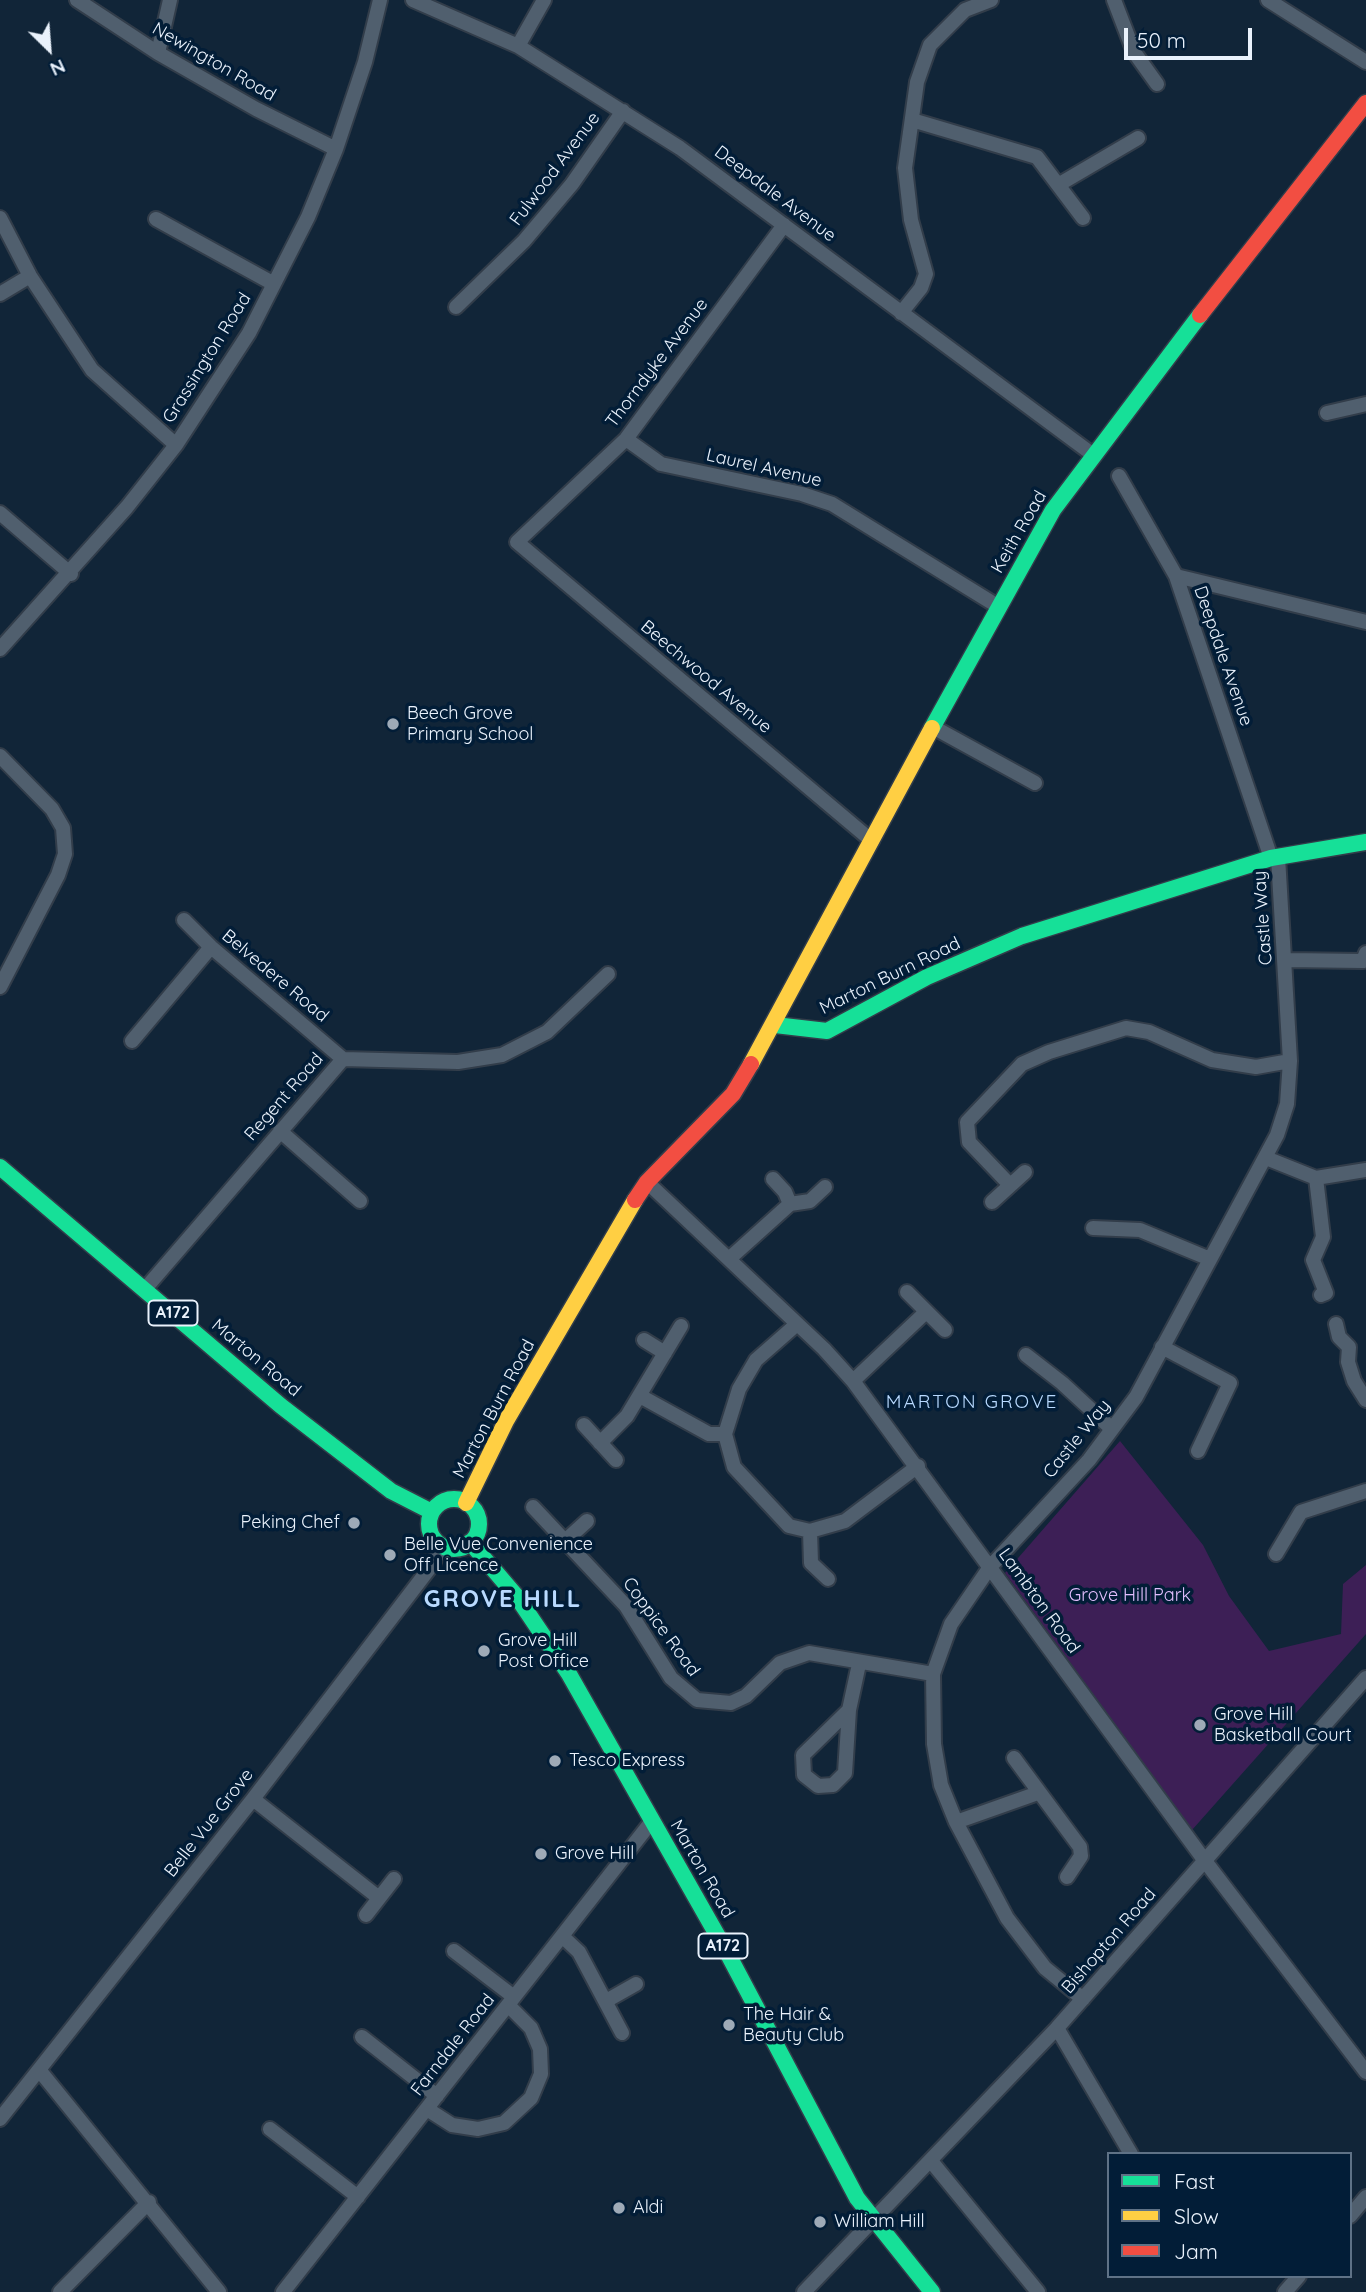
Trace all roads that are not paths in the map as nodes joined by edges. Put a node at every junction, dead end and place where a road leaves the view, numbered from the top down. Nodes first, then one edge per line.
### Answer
1 (77, 0) edge
2 (170, 0) edge
3 (380, 0) edge
4 (413, 0) edge
5 (544, 0) edge
6 (991, 0) edge
7 (1114, 0) edge
8 (1271, 1) edge
9 (518, 46) junction
10 (158, 53) junction
11 (1366, 62) edge
12 (1157, 84) dead end
13 (1366, 103) edge
14 (623, 111) junction
15 (912, 120) junction
16 (1138, 138) dead end
17 (336, 149) junction
18 (1058, 185) junction
19 (0, 218) edge
20 (1083, 218) dead end
21 (156, 219) dead end
22 (784, 225) junction
23 (30, 276) junction
24 (274, 284) junction
25 (0, 294) edge
26 (456, 307) dead end
27 (901, 313) junction
28 (1366, 404) edge
29 (1326, 413) dead end
30 (626, 439) junction
31 (176, 445) junction
32 (1092, 454) junction
33 (1119, 476) dead end
34 (0, 513) edge
35 (517, 542) joint
36 (71, 574) junction
37 (1176, 576) junction
38 (999, 607) junction
39 (1366, 622) edge
40 (0, 649) edge
41 (933, 727) junction
42 (0, 757) edge
43 (1035, 783) dead end
44 (872, 841) junction
45 (1366, 842) edge
46 (1274, 857) junction
47 (184, 920) dead end
48 (211, 947) junction
49 (1366, 953) edge
50 (1286, 960) junction
51 (608, 974) dead end
52 (0, 987) edge
53 (775, 1025) junction
54 (132, 1041) dead end
55 (343, 1059) junction
56 (1290, 1061) junction
57 (280, 1131) junction
58 (1266, 1158) junction
59 (0, 1167) edge
60 (1366, 1170) edge
61 (1025, 1172) dead end
62 (1316, 1178) junction
63 (773, 1179) dead end
64 (647, 1182) junction
65 (1010, 1185) junction
66 (825, 1187) dead end
67 (360, 1200) dead end
68 (992, 1202) dead end
69 (790, 1204) junction
70 (1093, 1228) dead end
71 (730, 1258) junction
72 (1210, 1259) junction
73 (145, 1289) junction
74 (907, 1292) dead end
75 (1321, 1295) dead end
76 (926, 1312) junction
77 (797, 1324) junction
78 (1336, 1324) dead end
79 (681, 1326) dead end
80 (945, 1331) dead end
81 (644, 1340) dead end
82 (1366, 1345) edge
83 (1162, 1347) junction
84 (1349, 1347) junction
85 (665, 1353) junction
86 (1026, 1355) dead end
87 (853, 1381) junction
88 (640, 1396) junction
89 (1366, 1400) edge
90 (583, 1425) dead end
91 (1112, 1429) junction
92 (725, 1434) junction
93 (600, 1443) junction
94 (1198, 1451) dead end
95 (616, 1460) dead end
96 (918, 1466) junction
97 (1366, 1491) edge
98 (466, 1503) junction
99 (533, 1507) dead end
100 (432, 1512) junction
101 (587, 1521) dead end
102 (810, 1531) junction
103 (565, 1541) junction
104 (470, 1542) junction
105 (442, 1546) junction
106 (1276, 1554) dead end
107 (990, 1567) junction
108 (828, 1579) dead end
109 (859, 1664) junction
110 (933, 1674) junction
111 (1366, 1678) edge
112 (849, 1710) junction
113 (1014, 1758) dead end
114 (1038, 1793) junction
115 (253, 1799) junction
116 (652, 1821) junction
117 (956, 1822) junction
118 (1205, 1861) junction
119 (1067, 1877) dead end
120 (394, 1879) dead end
121 (379, 1898) junction
122 (366, 1915) dead end
123 (562, 1936) junction
124 (454, 1951) dead end
125 (636, 1984) dead end
126 (1083, 1999) junction
127 (511, 2001) junction
128 (606, 2001) junction
129 (1057, 2028) junction
130 (622, 2033) dead end
131 (362, 2037) dead end
132 (40, 2071) junction
133 (1366, 2072) edge
134 (437, 2096) junction
135 (427, 2109) junction
136 (0, 2119) edge
137 (270, 2129) dead end
138 (1130, 2152) edge
139 (931, 2161) junction
140 (358, 2197) junction
141 (1366, 2197) edge
142 (149, 2202) junction
143 (1352, 2214) edge
144 (872, 2220) junction
145 (1297, 2278) edge
146 (60, 2292) edge
147 (219, 2292) edge
148 (284, 2292) edge
149 (804, 2292) edge
150 (932, 2292) edge
151 (1038, 2292) edge
152 (1285, 2292) edge

1 - 10 street, Newington Road
2 - 10 street
3 - 17 street, Grassington Road
4 - 9 street, Deepdale Avenue
5 - 9 street
6 - 15 street
7 - 12 street
8 - 11 street
9 - 14 street, Deepdale Avenue
10 - 17 street, Newington Road
13 - 32 street, Keith Road
14 - 22 street, Deepdale Avenue
14 - 26 street, Fulwood Avenue
15 - 18 street
15 - 27 street
16 - 18 street
17 - 24 street, Grassington Road
18 - 20 street
19 - 23 street
21 - 24 street
22 - 27 street, Deepdale Avenue
22 - 30 street, Thorndyke Avenue
23 - 25 street
23 - 31 street
24 - 31 street, Grassington Road
27 - 32 street, Deepdale Avenue
28 - 29 street
30 - 35 street, Thorndyke Avenue
30 - 38 street, Laurel Avenue
31 - 36 street, Grassington Road
32 - 38 street, Keith Road
33 - 37 street, Deepdale Avenue
34 - 36 street
35 - 44 street, Beechwood Avenue
36 - 40 street, Grassington Road
37 - 39 street
37 - 46 street, Deepdale Avenue
38 - 41 street, Keith Road
41 - 43 street
41 - 44 street, Keith Road
42 - 52 street
44 - 53 street, Keith Road
45 - 46 street, Marton Burn Road
46 - 50 street, Castle Way
46 - 53 street, Marton Burn Road
47 - 48 street, Belvedere Road
48 - 54 street
48 - 55 street, Belvedere Road
49 - 50 street
50 - 56 street, Castle Way
51 - 55 street, Regent Road
53 - 64 street, Marton Burn Road
55 - 57 street, Regent Road
56 - 58 street, Castle Way
56 - 65 street
57 - 67 street
57 - 73 street, Regent Road
58 - 62 street
58 - 72 street, Castle Way
59 - 73 street, Marton Road / A172
60 - 62 street
61 - 65 street
62 - 75 street
63 - 69 street
64 - 71 street, Lambton Road
64 - 98 street, Marton Burn Road
65 - 68 street
66 - 69 street
69 - 71 street
70 - 72 street
71 - 77 street, Lambton Road
72 - 83 street, Castle Way
73 - 100 street, Marton Road / A172
74 - 76 street
76 - 80 street
76 - 87 street
77 - 87 street, Lambton Road
77 - 92 street
78 - 84 street
79 - 85 street
81 - 85 street
82 - 84 street
83 - 91 street, Castle Way
83 - 94 street
84 - 89 street
85 - 88 street
86 - 91 street
87 - 96 street, Lambton Road
88 - 92 street
88 - 93 street
90 - 93 street
91 - 107 street, Castle Way
92 - 102 street
93 - 95 street
96 - 102 street
96 - 107 street, Lambton Road
97 - 106 street
98 - 100 street
98 - 104 street
99 - 103 street, Coppice Road
100 - 105 street
101 - 103 street
102 - 108 street
103 - 109 street, Coppice Road
104 - 105 street
104 - 116 street, Marton Road / A172
105 - 115 street, Belle Vue Grove
107 - 110 street, Castle Way
107 - 118 street, Lambton Road
109 - 110 street, Coppice Road
109 - 112 street
110 - 117 street, Castle Way
111 - 118 street, Bishopton Road
112 - 112 street
113 - 114 street
114 - 117 street
114 - 119 street
115 - 121 street
115 - 132 street, Belle Vue Grove
116 - 123 street, Farndale Road
116 - 144 street, Marton Road / A172
117 - 126 street, Castle Way
118 - 126 street, Bishopton Road
118 - 133 street, Lambton Road
120 - 121 street
121 - 122 street
123 - 127 street, Farndale Road
123 - 128 street
124 - 127 street
125 - 128 street
126 - 129 street, Bishopton Road
127 - 134 street, Farndale Road
127 - 135 street
128 - 130 street
129 - 138 street
129 - 139 street, Bishopton Road
131 - 134 street
132 - 136 street, Belle Vue Grove
132 - 142 street
134 - 135 street, Farndale Road
135 - 140 street, Farndale Road
137 - 140 street
139 - 144 street, Bishopton Road
139 - 151 street
140 - 148 street, Farndale Road
141 - 143 street
142 - 146 street
142 - 147 street
144 - 149 street, Bishopton Road
144 - 150 street, Marton Road / A172
145 - 152 street

